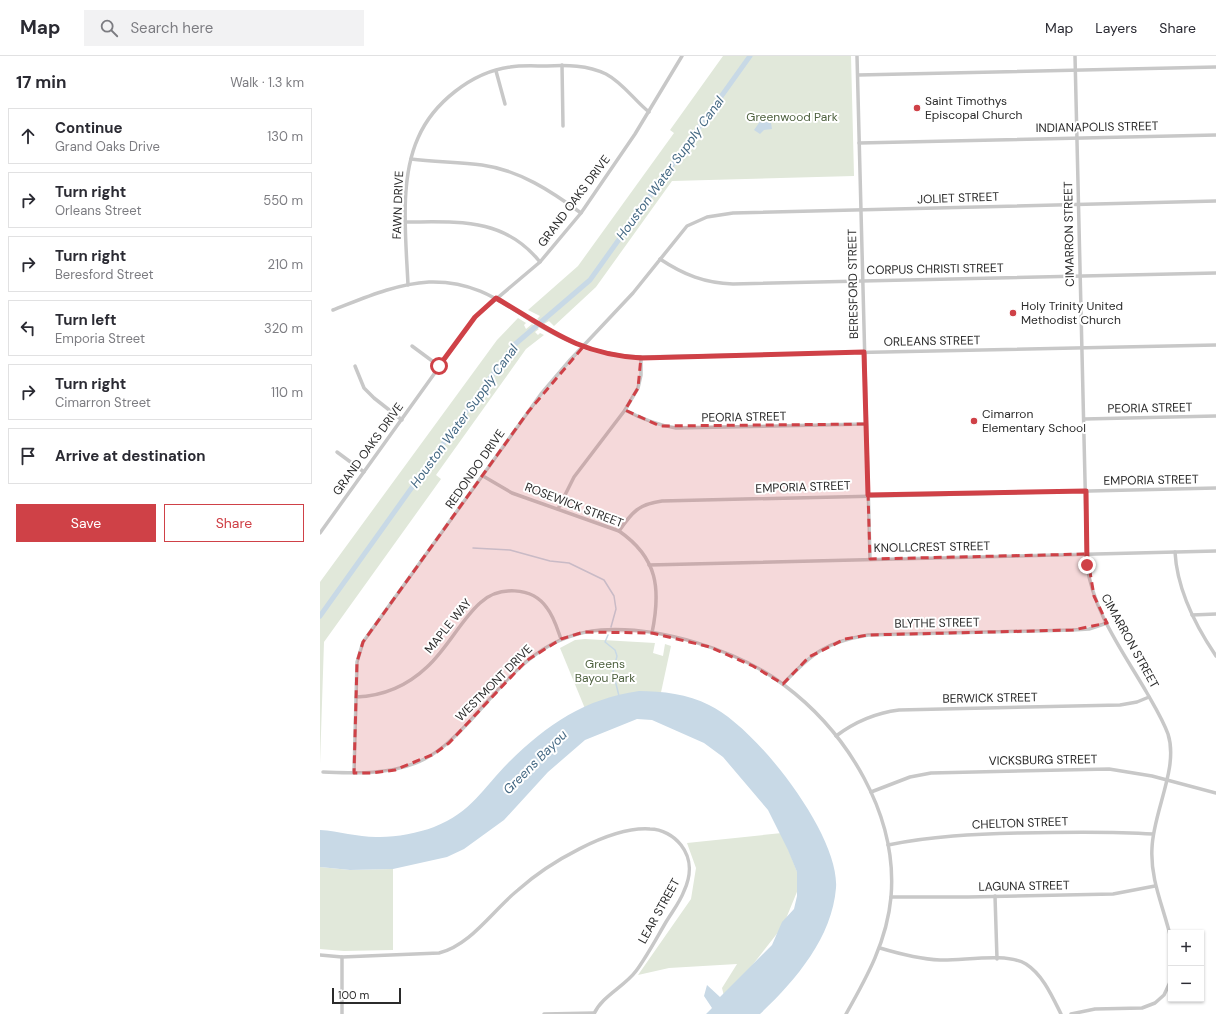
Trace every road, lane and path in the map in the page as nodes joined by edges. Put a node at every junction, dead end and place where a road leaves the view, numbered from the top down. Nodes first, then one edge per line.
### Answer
1 (682, 56) edge
2 (857, 56) edge
3 (1075, 56) edge
4 (562, 65) junction
5 (1216, 67) edge
6 (1076, 70) junction
7 (496, 71) junction
8 (858, 75) junction
9 (505, 104) dead end
10 (649, 112) junction
11 (563, 126) dead end
12 (1216, 135) edge
13 (1077, 138) junction
14 (859, 143) junction
15 (411, 159) junction
16 (1216, 201) edge
17 (1079, 205) junction
18 (861, 210) junction
19 (581, 213) junction
20 (701, 219) joint
21 (406, 222) junction
22 (660, 259) junction
23 (540, 262) junction
24 (1216, 273) edge
25 (1080, 276) junction
26 (863, 281) junction
27 (408, 284) junction
28 (496, 298) junction
29 (333, 310) dead end
30 (1216, 345) edge
31 (412, 346) dead end
32 (583, 347) junction
33 (1082, 348) junction
34 (864, 352) junction
35 (641, 358) junction
36 (355, 366) dead end
37 (439, 366) junction
38 (625, 410) junction
39 (1216, 416) edge
40 (1084, 419) junction
41 (402, 420) junction
42 (866, 424) junction
43 (337, 452) dead end
44 (364, 472) junction
45 (483, 476) junction
46 (1216, 488) edge
47 (1086, 491) junction
48 (868, 495) junction
49 (558, 509) junction
50 (619, 531) junction
51 (320, 533) edge
52 (1216, 551) edge
53 (1175, 552) junction
54 (1087, 554) junction
55 (870, 559) junction
56 (649, 564) junction
57 (1192, 614) junction
58 (1216, 614) edge
59 (1107, 623) junction
60 (652, 633) junction
61 (561, 639) junction
62 (1216, 656) edge
63 (783, 684) junction
64 (356, 697) junction
65 (1149, 697) junction
66 (836, 736) junction
67 (323, 772) dead end
68 (354, 773) junction
69 (1166, 779) junction
70 (871, 792) junction
71 (1216, 793) edge
72 (1152, 834) junction
73 (888, 845) junction
74 (1156, 886) junction
75 (995, 896) junction
76 (891, 897) junction
77 (1168, 930) edge
78 (880, 948) junction
79 (320, 955) edge
80 (342, 957) junction
81 (997, 959) junction
82 (1168, 986) edge
83 (594, 1013) edge
84 (342, 1014) edge
85 (544, 1014) edge
86 (846, 1014) edge
87 (1061, 1014) edge
88 (1071, 1014) edge

1 - 10 street, GRAND OAKS DRIVE
2 - 8 street, BERESFORD STREET
3 - 6 street, CIMARRON STREET
4 - 7 street, FAWN DRIVE
4 - 10 street, FAWN DRIVE
4 - 11 street
5 - 6 street
6 - 8 street
6 - 13 street, CIMARRON STREET
7 - 9 street
7 - 15 street, FAWN DRIVE
8 - 14 street, BERESFORD STREET
10 - 19 street, GRAND OAKS DRIVE
12 - 13 street, INDIANAPOLIS STREET
13 - 14 street, INDIANAPOLIS STREET
13 - 17 street, CIMARRON STREET
14 - 18 street, BERESFORD STREET
15 - 19 street
15 - 21 street, FAWN DRIVE
16 - 17 street, JOLIET STREET
17 - 18 street, JOLIET STREET
17 - 25 street, CIMARRON STREET
18 - 20 street, JOLIET STREET
18 - 26 street, BERESFORD STREET
19 - 23 street, GRAND OAKS DRIVE
20 - 22 street, REDONDO DRIVE
21 - 23 street
21 - 27 street, FAWN DRIVE
22 - 26 street, CORPUS CHRISTI STREET
22 - 32 street, REDONDO DRIVE
23 - 28 street, GRAND OAKS DRIVE
24 - 25 street, CORPUS CHRISTI STREET
25 - 26 street, CORPUS CHRISTI STREET
25 - 33 street, CIMARRON STREET
26 - 34 street, BERESFORD STREET
27 - 28 street, ORLEANS STREET
27 - 29 street, ORLEANS STREET
28 - 32 street, ORLEANS STREET
28 - 37 street, GRAND OAKS DRIVE
30 - 33 street, ORLEANS STREET
31 - 37 street
32 - 35 street, ORLEANS STREET
32 - 45 street, REDONDO DRIVE
33 - 34 street, ORLEANS STREET
33 - 40 street, CIMARRON STREET
34 - 35 street, ORLEANS STREET
34 - 42 street, BERESFORD STREET
35 - 38 street
36 - 41 street
37 - 41 street, GRAND OAKS DRIVE
38 - 42 street, PEORIA STREET
38 - 49 street
39 - 40 street, PEORIA STREET
40 - 47 street, CIMARRON STREET
41 - 44 street, GRAND OAKS DRIVE
42 - 48 street, BERESFORD STREET
43 - 44 street
44 - 51 street, GRAND OAKS DRIVE
45 - 49 street, ROSEWICK STREET
45 - 64 street, REDONDO DRIVE
46 - 47 street, EMPORIA STREET
47 - 48 street, EMPORIA STREET
47 - 54 street, CIMARRON STREET
48 - 50 street, EMPORIA STREET
48 - 55 street, BERESFORD STREET
49 - 50 street, ROSEWICK STREET
50 - 56 street, ROSEWICK STREET
52 - 53 street, KNOLLCREST STREET
53 - 54 street, KNOLLCREST STREET
53 - 57 street
54 - 55 street, KNOLLCREST STREET
54 - 59 street, CIMARRON STREET
55 - 56 street, KNOLLCREST STREET
56 - 60 street, ROSEWICK STREET
57 - 58 street
57 - 62 street
59 - 63 street, BLYTHE STREET
59 - 65 street, CIMARRON STREET
60 - 61 street, WESTMONT DRIVE
60 - 63 street, WESTMONT DRIVE
61 - 64 street, MAPLE WAY
61 - 68 street, WESTMONT DRIVE
63 - 66 street, WESTMONT DRIVE
64 - 68 street, REDONDO DRIVE
65 - 66 street, BERWICK STREET
65 - 69 street, CIMARRON STREET
66 - 70 street, WESTMONT DRIVE
67 - 68 street, WESTMONT DRIVE
69 - 70 street, VICKSBURG STREET
69 - 71 street, VICKSBURG STREET
69 - 72 street, CIMARRON STREET
70 - 73 street, WESTMONT DRIVE
72 - 73 street, CHELTON STREET
72 - 74 street, CIMARRON STREET
73 - 76 street, WESTMONT DRIVE
74 - 75 street, LAGUNA STREET
74 - 77 street, CIMARRON STREET
75 - 76 street, LAGUNA STREET
75 - 81 street
76 - 78 street, WESTMONT DRIVE
78 - 81 street
78 - 86 street, WESTMONT DRIVE
79 - 80 street
80 - 83 street, LEAR STREET
80 - 84 street
81 - 87 street
82 - 88 street
83 - 85 street

